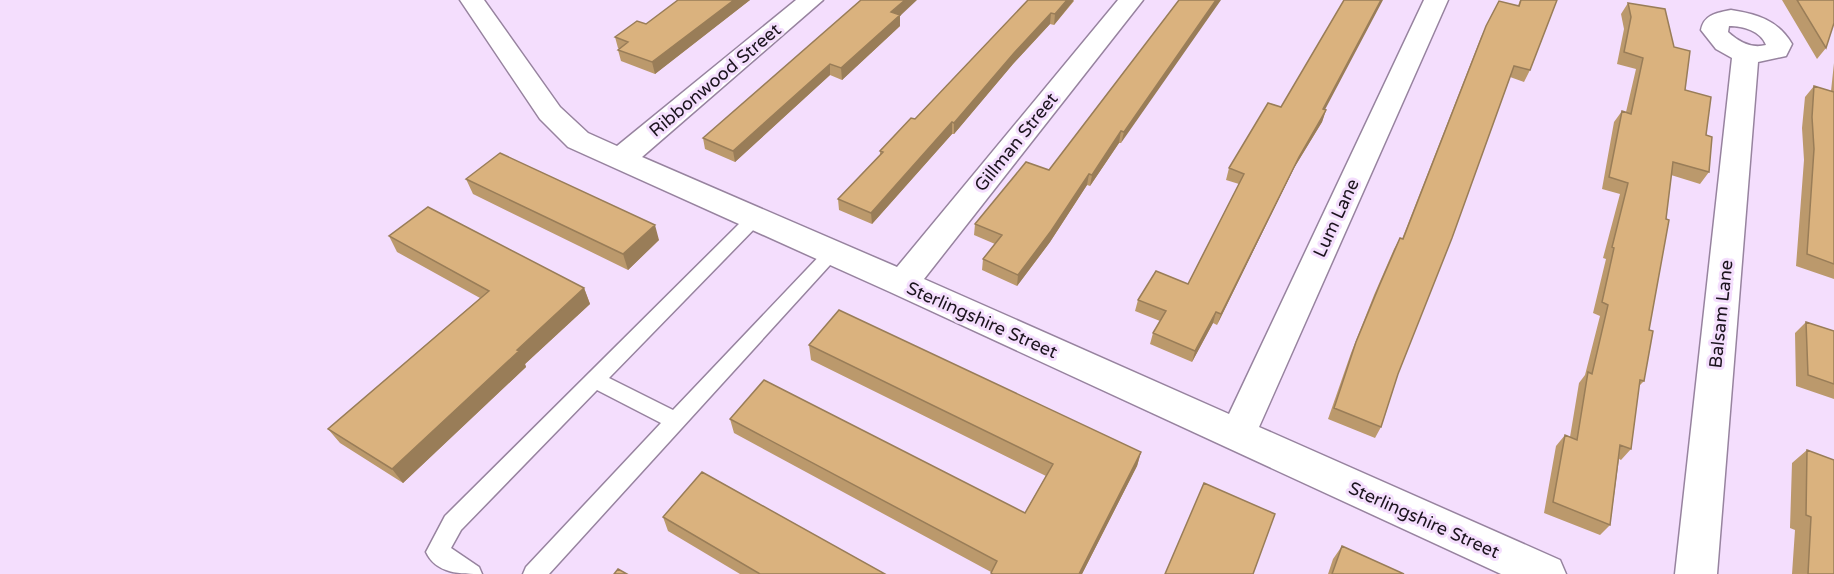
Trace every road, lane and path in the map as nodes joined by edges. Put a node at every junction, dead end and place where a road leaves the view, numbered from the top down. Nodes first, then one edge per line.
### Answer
1 (472, 0) edge
2 (811, 0) edge
3 (1131, 0) edge
4 (1436, 0) edge
5 (1746, 53) dead end
6 (619, 160) junction
7 (754, 219) junction
8 (832, 253) junction
9 (902, 283) junction
10 (594, 380) junction
11 (676, 421) junction
12 (1237, 436) junction
13 (471, 574) edge
14 (534, 574) edge
15 (1545, 574) edge
16 (1696, 574) edge

1 - 6 street, Sterlingshire Street
2 - 6 street, Ribbonwood Street
3 - 9 street, Gillman Street
4 - 12 street, Lum Lane
5 - 16 street, Balsam Lane
6 - 7 street, Sterlingshire Street
7 - 8 street, Sterlingshire Street
7 - 10 lane
8 - 9 street, Sterlingshire Street
8 - 11 lane
9 - 12 street, Sterlingshire Street
10 - 11 lane
10 - 13 lane
11 - 14 lane
12 - 15 street, Sterlingshire Street

